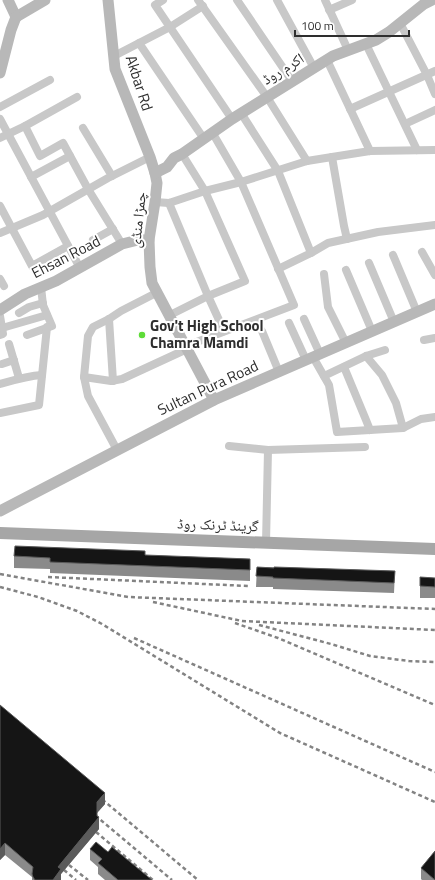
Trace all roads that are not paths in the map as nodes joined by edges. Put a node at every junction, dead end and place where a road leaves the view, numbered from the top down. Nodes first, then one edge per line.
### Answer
1 (8, 0) edge
2 (45, 0) edge
3 (108, 0) edge
4 (163, 0) edge
5 (237, 0) edge
6 (277, 0) edge
7 (325, 0) edge
8 (352, 0) edge
9 (432, 0) edge
10 (200, 3) edge
11 (418, 3) edge
12 (329, 10) junction
13 (16, 17) junction
14 (400, 23) junction
15 (170, 27) junction
16 (11, 30) junction
17 (0, 36) edge
18 (139, 43) junction
19 (366, 44) junction
20 (348, 50) junction
21 (114, 56) junction
22 (327, 60) junction
23 (314, 68) junction
24 (435, 71) edge
25 (0, 73) edge
26 (427, 75) junction
27 (50, 80) dead end
28 (292, 81) junction
29 (389, 92) junction
30 (435, 94) edge
31 (77, 97) dead end
32 (267, 97) junction
33 (0, 107) edge
34 (350, 110) junction
35 (435, 110) edge
36 (242, 113) junction
37 (0, 119) edge
38 (232, 119) junction
39 (405, 124) junction
40 (25, 126) junction
41 (82, 128) dead end
42 (8, 134) junction
43 (208, 136) junction
44 (0, 138) edge
45 (417, 150) junction
46 (435, 150) edge
47 (370, 151) junction
48 (182, 154) junction
49 (70, 156) junction
50 (150, 157) junction
51 (332, 157) junction
52 (307, 162) junction
53 (278, 171) junction
54 (156, 173) junction
55 (112, 176) junction
56 (31, 177) junction
57 (241, 182) junction
58 (88, 189) junction
59 (205, 191) junction
60 (156, 202) junction
61 (169, 203) junction
62 (0, 206) edge
63 (49, 211) junction
64 (435, 225) edge
65 (12, 228) junction
66 (113, 229) junction
67 (0, 234) edge
68 (347, 239) junction
69 (93, 240) dead end
70 (149, 240) junction
71 (122, 244) junction
72 (68, 246) junction
73 (422, 252) dead end
74 (311, 253) junction
75 (393, 255) dead end
76 (369, 263) dead end
77 (80, 268) junction
78 (278, 269) junction
79 (346, 270) dead end
80 (324, 274) dead end
81 (435, 275) edge
82 (41, 287) junction
83 (158, 292) junction
84 (208, 296) junction
85 (43, 303) junction
86 (435, 304) edge
87 (0, 310) edge
88 (418, 312) junction
89 (19, 313) dead end
90 (47, 314) junction
91 (170, 315) junction
92 (0, 316) edge
93 (109, 319) junction
94 (304, 319) dead end
95 (394, 322) junction
96 (289, 323) dead end
97 (47, 327) junction
98 (1, 331) edge
99 (224, 331) junction
100 (262, 331) dead end
101 (372, 332) junction
102 (27, 335) dead end
103 (435, 338) edge
104 (424, 340) dead end
105 (346, 343) junction
106 (9, 344) dead end
107 (187, 347) junction
108 (385, 350) dead end
109 (366, 356) junction
110 (313, 357) junction
111 (14, 360) junction
112 (2, 364) dead end
113 (344, 367) junction
114 (279, 372) junction
115 (42, 375) junction
116 (324, 376) junction
117 (84, 377) junction
118 (19, 378) junction
119 (114, 381) junction
120 (0, 384) edge
121 (214, 400) junction
122 (0, 413) edge
123 (435, 418) edge
124 (402, 428) junction
125 (370, 430) junction
126 (230, 446) dead end
127 (365, 448) dead end
128 (117, 450) junction
129 (268, 450) junction
130 (0, 511) edge
131 (0, 533) edge
132 (266, 543) junction
133 (435, 549) edge

1 - 13 main road
2 - 13 main road
3 - 21 main road, Akbar Rd
4 - 15 street
5 - 28 street
6 - 23 street
7 - 12 street
8 - 12 street
9 - 11 main road, اکرم روڈ
10 - 15 street
10 - 32 street
11 - 14 main road, اکرم روڈ
12 - 20 street
13 - 16 main road
14 - 19 main road, اکرم روڈ
14 - 26 street
15 - 18 street
15 - 38 street
16 - 17 main road
16 - 25 main road
18 - 21 street
18 - 43 street
19 - 20 main road, اکرم روڈ
19 - 29 street
20 - 22 main road, اکرم روڈ
21 - 50 main road, Akbar Rd
22 - 23 main road, اکرم روڈ
22 - 34 street
23 - 28 main road, اکرم روڈ
24 - 26 street
26 - 29 street
26 - 30 street
27 - 33 street
28 - 32 main road, اکرم روڈ
29 - 34 street
29 - 39 street
31 - 40 street
32 - 36 main road, اکرم روڈ
32 - 52 street
34 - 47 street
35 - 39 street
36 - 38 main road, اکرم روڈ
36 - 53 street
37 - 42 street
38 - 43 main road, اکرم روڈ
39 - 45 street
40 - 42 street
40 - 49 street
41 - 55 street
42 - 44 street
42 - 56 street
43 - 48 main road, اکرم روڈ
43 - 57 street
45 - 46 street
45 - 47 street
47 - 51 street
48 - 54 main road, اکرم روڈ
48 - 59 street
49 - 56 street
49 - 58 street
50 - 54 main road, Akbar Rd
50 - 55 street
51 - 52 street
51 - 68 street
52 - 53 street
53 - 57 street
53 - 74 street
54 - 60 main road, چمڑا منڈی
55 - 58 street
56 - 63 street
57 - 59 street
57 - 78 street
58 - 63 street
58 - 66 street
59 - 61 street
59 - 84 street
60 - 61 street
60 - 70 main road, چمڑا منڈی
61 - 84 street
62 - 65 street
63 - 65 street
63 - 72 street
64 - 68 street
65 - 67 street
65 - 72 street
66 - 69 street
66 - 71 street
68 - 74 street
70 - 71 main road, Ehsan Road
70 - 83 main road, چمڑا منڈی
71 - 77 main road, Ehsan Road
72 - 77 street
73 - 81 street
74 - 78 street
75 - 88 street
76 - 95 street
77 - 82 main road, Ehsan Road
78 - 99 street
79 - 101 street
80 - 105 street
82 - 85 street
82 - 87 main road, Ehsan Road
83 - 91 main road, چمڑا منڈی
83 - 93 street
84 - 91 street
84 - 99 street
85 - 89 street
85 - 90 street
86 - 88 main road, Sultan Pura Road
88 - 95 main road, Sultan Pura Road
90 - 97 street
90 - 98 street
91 - 107 main road, چمڑا منڈی
92 - 98 street
93 - 117 street
93 - 119 street
94 - 110 street
95 - 101 main road, Sultan Pura Road
96 - 110 street
97 - 102 street
97 - 115 street
99 - 107 street
100 - 114 street
101 - 105 main road, Sultan Pura Road
103 - 104 street
105 - 110 main road, Sultan Pura Road
106 - 111 street
107 - 119 street
107 - 121 main road, چمڑا منڈی
108 - 109 street
109 - 113 street
109 - 124 street
110 - 114 main road, Sultan Pura Road
110 - 116 street
111 - 112 street
111 - 118 street
113 - 116 street
113 - 125 street
114 - 121 main road, Sultan Pura Road
115 - 118 street
115 - 122 street
116 - 125 street
117 - 119 street
117 - 128 street
118 - 120 street
121 - 128 main road, Sultan Pura Road
123 - 124 street
124 - 125 street
126 - 129 street
127 - 129 street
128 - 130 main road, Sultan Pura Road
129 - 132 street
131 - 132 main road, گرینڈ ٹرنک روڈ
132 - 133 main road, گرینڈ ٹرنک روڈ

